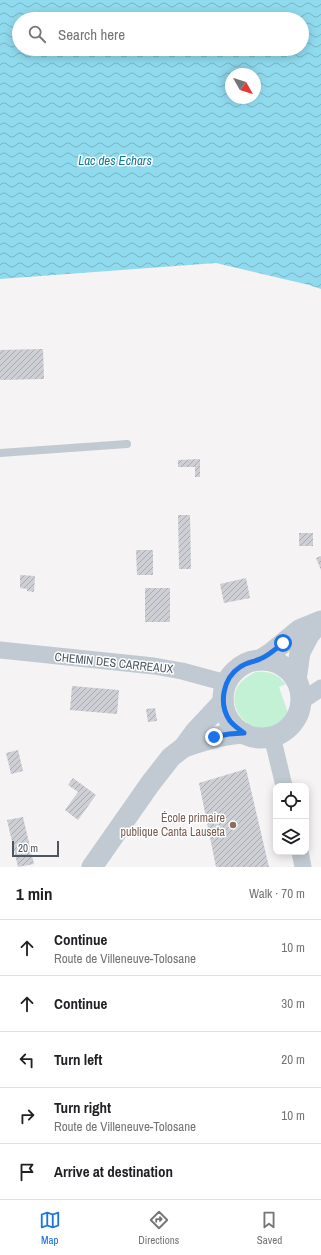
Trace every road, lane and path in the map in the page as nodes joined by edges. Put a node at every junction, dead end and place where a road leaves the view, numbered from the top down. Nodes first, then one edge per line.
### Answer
1 (127, 444) dead end
2 (0, 453) edge
3 (321, 621) edge
4 (0, 650) edge
5 (260, 660) junction
6 (296, 680) junction
7 (321, 688) edge
8 (225, 693) junction
9 (300, 702) junction
10 (244, 733) junction
11 (272, 736) junction
12 (184, 747) junction
13 (283, 783) edge
14 (301, 855) edge
15 (92, 867) edge
16 (304, 867) edge

1 - 2 lane
3 - 5 street
3 - 6 street
4 - 8 street, CHEMIN DES CARREAUX
5 - 6 street
5 - 8 street
6 - 9 street
7 - 9 street
8 - 10 street
8 - 12 street
9 - 11 street
10 - 11 street
10 - 12 street
11 - 13 street
12 - 15 street
14 - 16 street

